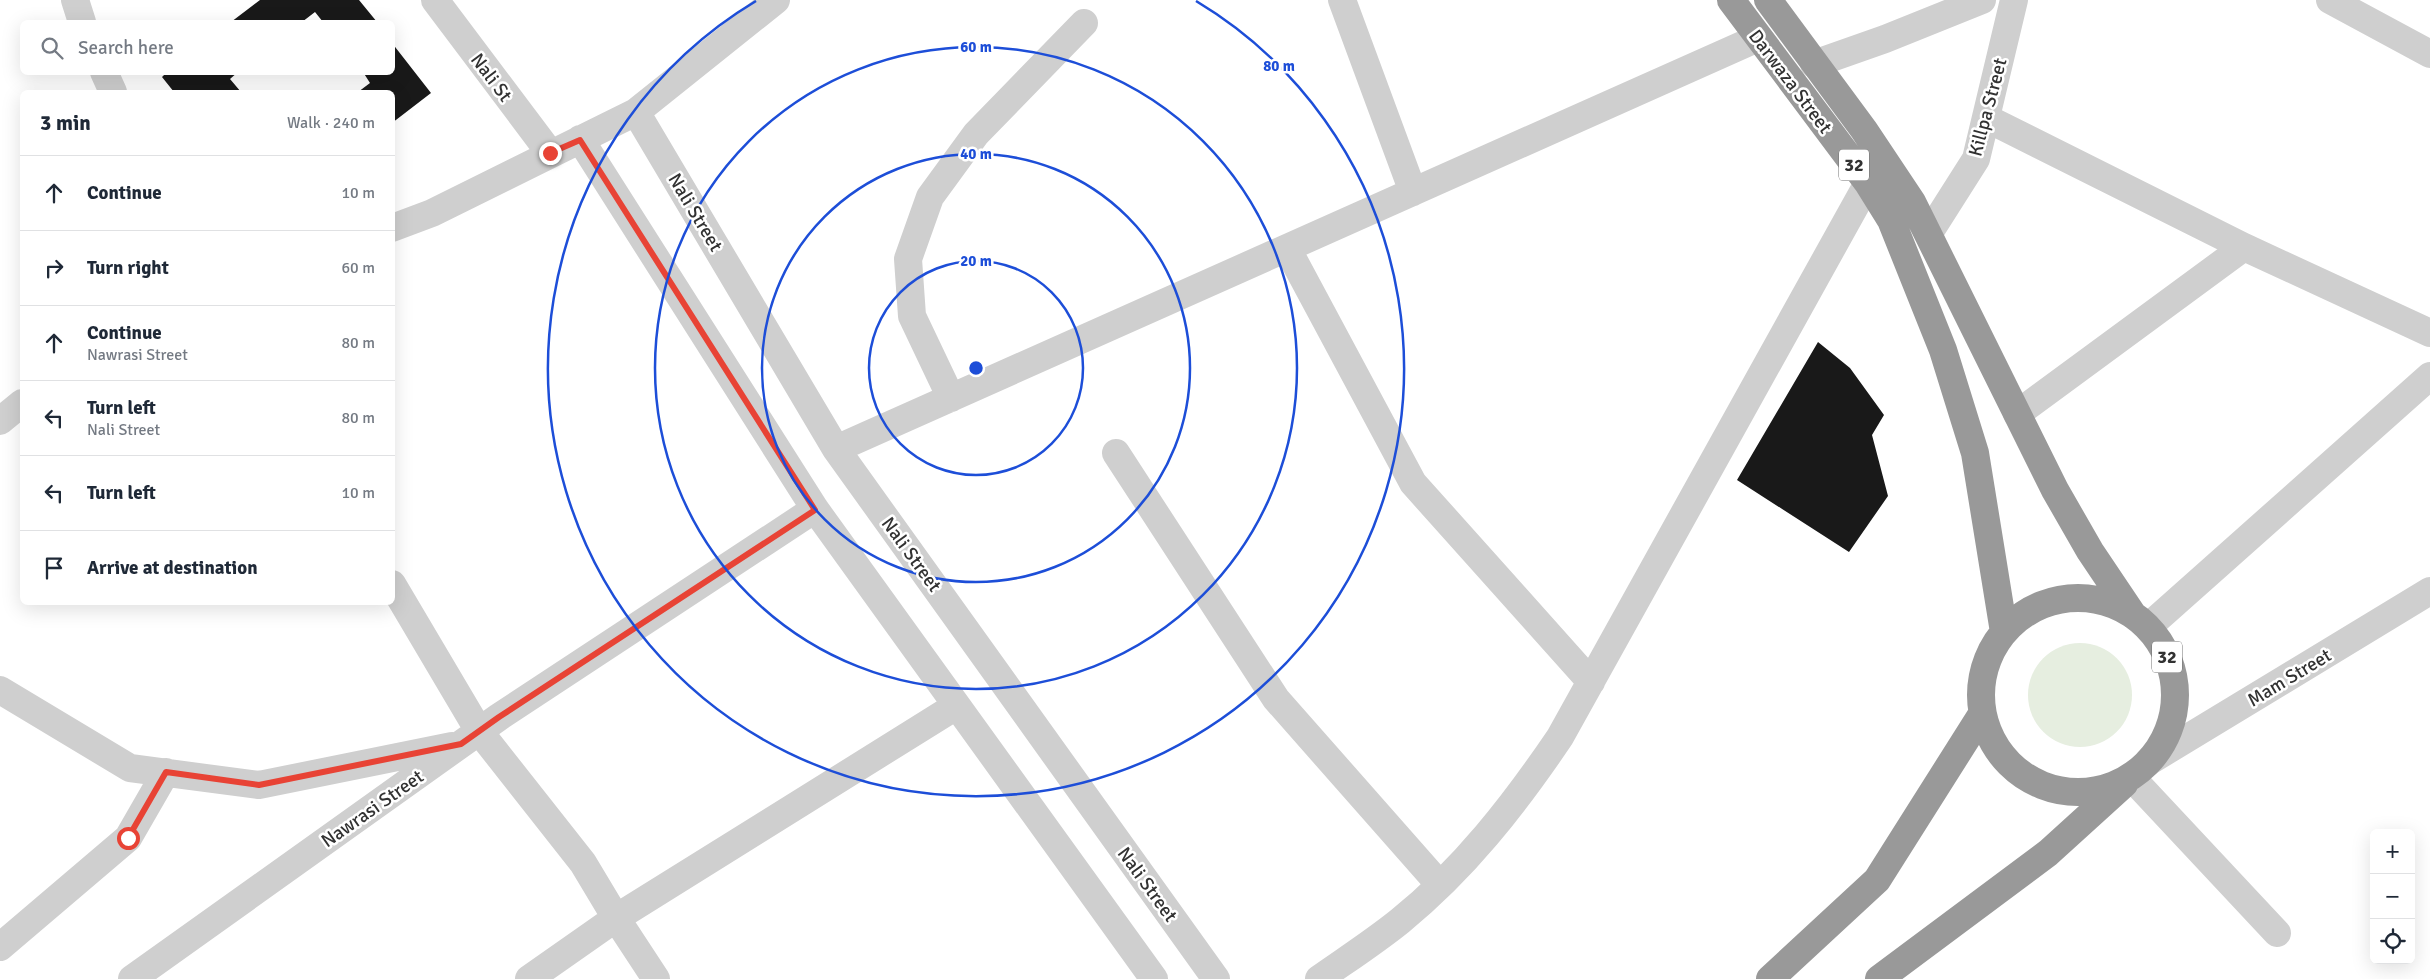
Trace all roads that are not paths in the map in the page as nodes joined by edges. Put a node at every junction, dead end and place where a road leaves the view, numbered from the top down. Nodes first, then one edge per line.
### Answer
1 (75, 0) edge
2 (435, 0) edge
3 (776, 0) edge
4 (1342, 0) edge
5 (1731, 0) edge
6 (1768, 0) edge
7 (1982, 0) edge
8 (2014, 0) edge
9 (2330, 0) edge
10 (81, 20) edge
11 (1084, 23) dead end
12 (1758, 38) junction
13 (2430, 54) edge
14 (1814, 64) junction
15 (105, 75) edge
16 (112, 90) edge
17 (636, 112) junction
18 (1986, 118) junction
19 (580, 140) junction
20 (550, 153) junction
21 (1868, 184) junction
22 (1413, 192) junction
23 (395, 227) edge
24 (1929, 233) junction
25 (1287, 248) junction
26 (2244, 248) junction
27 (2430, 333) edge
28 (2430, 376) edge
29 (951, 398) junction
30 (20, 406) edge
31 (2017, 414) junction
32 (0, 422) edge
33 (836, 449) junction
34 (1116, 453) dead end
35 (815, 510) junction
36 (395, 590) edge
37 (2426, 601) edge
38 (2141, 621) junction
39 (2004, 632) junction
40 (1591, 682) junction
41 (0, 690) edge
42 (956, 706) junction
43 (1982, 714) junction
44 (470, 738) junction
45 (2139, 769) junction
46 (166, 772) junction
47 (1440, 885) junction
48 (616, 918) junction
49 (2278, 933) dead end
50 (0, 947) edge
51 (1882, 978) edge
52 (132, 979) edge
53 (529, 979) edge
54 (656, 979) edge
55 (1154, 979) edge
56 (1216, 979) edge
57 (1319, 979) edge
58 (1770, 979) edge

1 - 10 street
2 - 20 street, Nali St
3 - 17 street
4 - 22 street
5 - 12 highway, Darwaza Street / 32
6 - 14 highway, 32
7 - 14 street
8 - 18 street, Killpa Street
9 - 13 street
11 - 29 street
12 - 21 highway, Darwaza Street / 32
12 - 22 street
14 - 24 highway, 32
15 - 16 street
17 - 19 street
17 - 33 street, Nali Street
18 - 24 street, Killpa Street
18 - 26 street
19 - 20 street
19 - 35 street
20 - 23 street
21 - 39 highway, Darwaza Street / 32
21 - 40 street
22 - 25 street
24 - 31 highway, 32
25 - 29 street
25 - 40 street
26 - 27 street
26 - 31 street
28 - 38 street
29 - 33 street
30 - 32 street
31 - 38 highway, 32
33 - 56 street, Nali Street
34 - 47 street
35 - 42 street
35 - 44 street, Nawrasi Street
36 - 44 street
37 - 45 street, Mam Street
38 - 39 highway, 32
38 - 45 highway, 32
39 - 43 highway, 32
40 - 47 street
41 - 46 street
42 - 48 street
42 - 55 street
43 - 45 highway, 32
43 - 58 highway
44 - 46 street
44 - 48 street
44 - 52 street, Nawrasi Street
45 - 49 street
45 - 51 highway, 32
46 - 50 street
47 - 57 street
48 - 53 street
48 - 54 street

